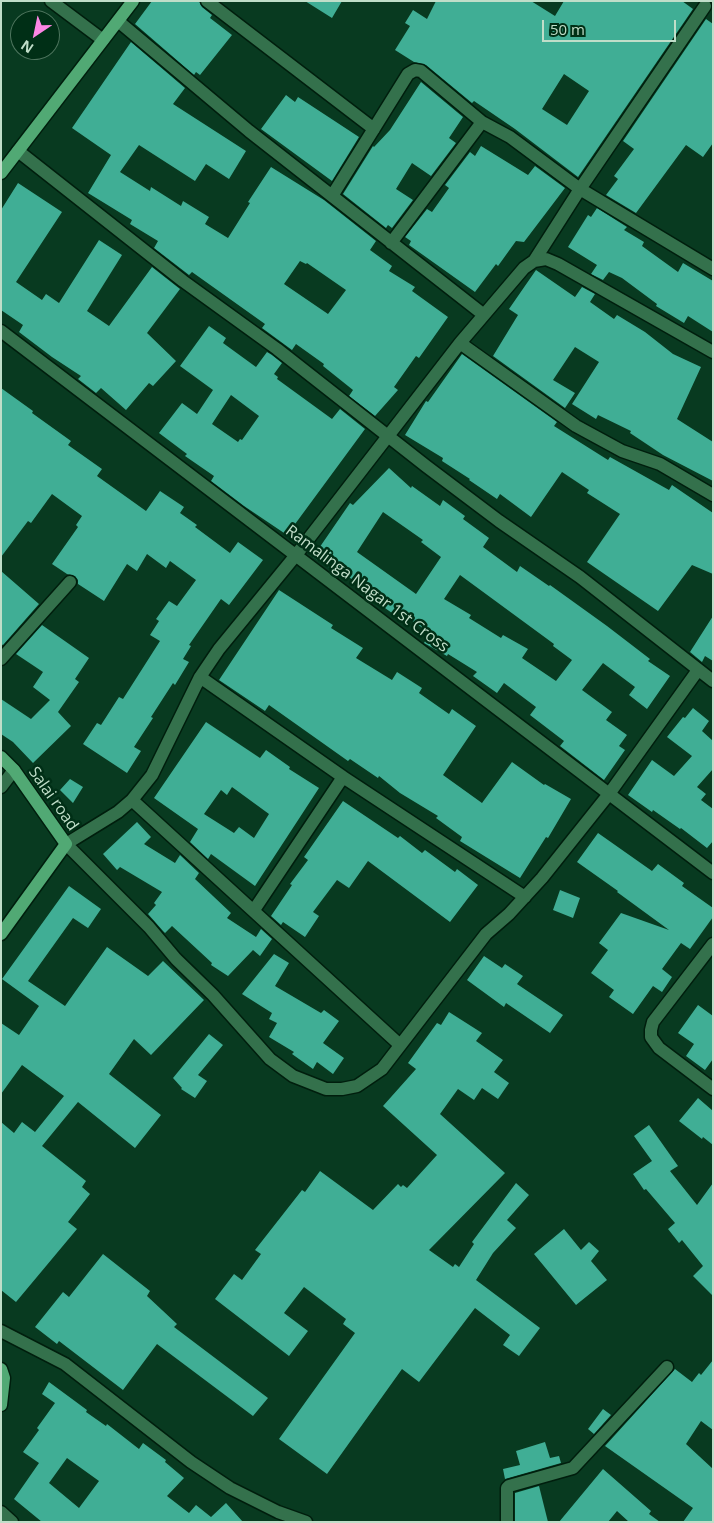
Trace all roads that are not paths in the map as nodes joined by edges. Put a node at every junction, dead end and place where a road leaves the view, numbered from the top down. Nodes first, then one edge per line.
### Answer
1 (51, 1) edge
2 (133, 1) edge
3 (207, 1) edge
4 (705, 7) edge
5 (118, 21) junction
6 (103, 40) junction
7 (482, 122) junction
8 (374, 129) junction
9 (18, 151) junction
10 (1, 173) edge
11 (580, 189) junction
12 (332, 196) junction
13 (391, 243) junction
14 (534, 261) junction
15 (713, 269) edge
16 (484, 316) junction
17 (1, 330) edge
18 (460, 343) junction
19 (713, 352) edge
20 (388, 435) junction
21 (713, 496) edge
22 (296, 555) junction
23 (70, 582) dead end
24 (1, 659) edge
25 (698, 670) junction
26 (200, 677) junction
27 (713, 681) edge
28 (1, 757) edge
29 (14, 770) junction
30 (343, 777) junction
31 (1, 788) edge
32 (609, 794) junction
33 (132, 800) junction
34 (66, 844) junction
35 (713, 873) edge
36 (525, 897) junction
37 (254, 910) junction
38 (1, 934) edge
39 (713, 944) edge
40 (400, 1045) junction
41 (713, 1089) edge
42 (1, 1331) edge
43 (667, 1367) dead end
44 (1, 1369) edge
45 (1, 1405) edge
46 (1, 1512) edge
47 (12, 1522) edge
48 (306, 1522) edge
49 (507, 1522) edge

1 - 6 street
2 - 5 main road
3 - 8 street
4 - 11 street
5 - 6 main road
5 - 12 street
6 - 9 main road
7 - 8 street
7 - 11 street
7 - 13 street
8 - 12 street
9 - 10 main road
9 - 20 street
11 - 14 street
11 - 15 street
12 - 13 street
13 - 16 street
14 - 16 street
14 - 19 street
16 - 18 street
17 - 22 street, Ramalinga Nagar 1st Cross
18 - 20 street
18 - 21 street
20 - 22 street
20 - 25 street
22 - 26 street
22 - 32 street, Ramalinga Nagar 1st Cross
23 - 24 street
25 - 27 street
25 - 32 street
26 - 30 street
26 - 33 street
28 - 29 main road, Salai road
29 - 31 street
29 - 34 main road, Salai road
30 - 36 street
30 - 37 street
32 - 35 street, Ramalinga Nagar 1st Cross
32 - 36 street
33 - 34 street
33 - 37 street
34 - 38 main road, Salai road
34 - 40 street
36 - 40 street
37 - 40 street
39 - 41 street
42 - 48 street
43 - 49 street
44 - 45 main road
46 - 47 street

